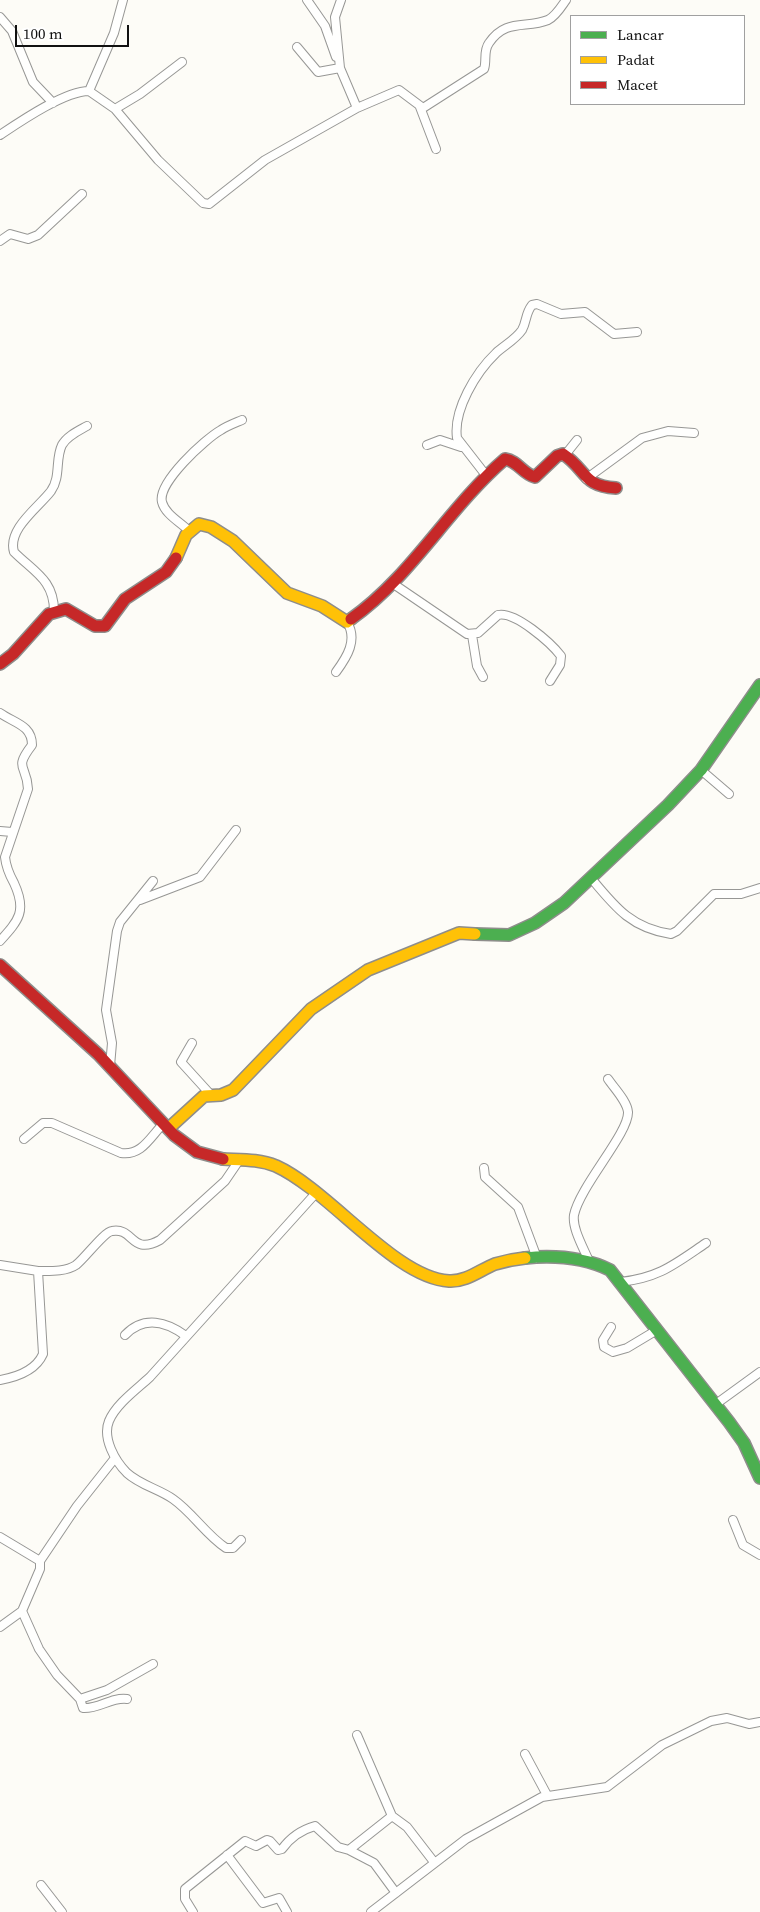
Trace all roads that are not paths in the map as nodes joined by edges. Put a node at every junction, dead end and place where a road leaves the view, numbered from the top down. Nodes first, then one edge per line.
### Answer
1 (123, 0) edge
2 (307, 0) edge
3 (341, 0) edge
4 (566, 0) edge
5 (0, 17) edge
6 (297, 47) dead end
7 (182, 62) dead end
8 (339, 66) junction
9 (89, 91) junction
10 (53, 103) junction
11 (420, 107) junction
12 (357, 108) junction
13 (115, 110) junction
14 (0, 135) edge
15 (436, 149) dead end
16 (82, 194) dead end
17 (0, 241) edge
18 (637, 332) dead end
19 (242, 420) dead end
20 (87, 426) dead end
21 (694, 433) dead end
22 (577, 440) dead end
23 (427, 445) dead end
24 (461, 446) junction
25 (565, 455) junction
26 (485, 474) junction
27 (586, 479) junction
28 (616, 488) dead end
29 (188, 530) junction
30 (395, 585) junction
31 (54, 611) junction
32 (347, 622) junction
33 (472, 635) junction
34 (0, 664) edge
35 (336, 672) dead end
36 (482, 677) dead end
37 (550, 681) dead end
38 (760, 685) edge
39 (0, 713) edge
40 (701, 770) junction
41 (729, 794) dead end
42 (236, 830) dead end
43 (7, 832) edge
44 (591, 878) junction
45 (153, 881) dead end
46 (760, 888) edge
47 (138, 900) junction
48 (0, 941) edge
49 (0, 964) edge
50 (192, 1043) dead end
51 (110, 1066) junction
52 (608, 1079) dead end
53 (211, 1095) junction
54 (166, 1126) junction
55 (24, 1139) dead end
56 (240, 1159) junction
57 (484, 1168) dead end
58 (316, 1192) junction
59 (706, 1243) dead end
60 (537, 1258) junction
61 (588, 1259) junction
62 (0, 1265) edge
63 (38, 1271) junction
64 (620, 1282) junction
65 (611, 1328) dead end
66 (657, 1330) junction
67 (125, 1335) dead end
68 (186, 1336) junction
69 (760, 1372) edge
70 (0, 1380) edge
71 (716, 1404) junction
72 (115, 1458) junction
73 (760, 1478) edge
74 (733, 1520) dead end
75 (0, 1537) edge
76 (241, 1540) dead end
77 (760, 1555) edge
78 (40, 1561) junction
79 (22, 1611) junction
80 (0, 1627) edge
81 (153, 1664) dead end
82 (80, 1698) junction
83 (127, 1699) dead end
84 (760, 1722) edge
85 (356, 1735) dead end
86 (525, 1754) dead end
87 (547, 1795) junction
88 (392, 1816) junction
89 (348, 1850) junction
90 (227, 1855) junction
91 (434, 1862) junction
92 (41, 1885) dead end
93 (396, 1892) junction
94 (62, 1912) edge
95 (192, 1912) edge
96 (287, 1912) edge
97 (372, 1912) edge

1 - 9 street
2 - 8 street
3 - 8 street
4 - 11 street
5 - 10 street
6 - 8 street
7 - 13 street
8 - 12 street
9 - 10 street
9 - 13 street
10 - 14 street
11 - 12 street
11 - 15 street
12 - 13 street
16 - 17 street
18 - 24 street
19 - 29 street
20 - 31 street
21 - 27 street
22 - 25 street
23 - 24 street
24 - 26 street
25 - 26 street
25 - 27 street
26 - 30 street
27 - 28 street
29 - 31 street
29 - 32 street
30 - 32 street
30 - 33 street
31 - 34 street
32 - 35 street
33 - 36 street
33 - 37 street
38 - 40 street
39 - 43 street
40 - 41 street
40 - 44 street
42 - 47 street
43 - 48 street
44 - 46 street
44 - 53 street
45 - 47 street
47 - 51 street
49 - 51 street
50 - 53 street
51 - 54 street
52 - 61 street
53 - 54 street
54 - 55 street
54 - 56 street
56 - 58 street
56 - 63 street
57 - 60 street
58 - 60 street
58 - 68 street
59 - 64 street
60 - 61 street
61 - 64 street
62 - 63 street
63 - 70 street
64 - 66 street
65 - 66 street
66 - 71 street
67 - 68 street
68 - 72 street
69 - 71 street
71 - 73 street
72 - 76 street
72 - 78 street
74 - 77 street
75 - 78 street
78 - 79 street
79 - 80 street
79 - 82 street
81 - 82 street
82 - 83 street
84 - 87 street
85 - 88 street
86 - 87 street
87 - 91 street
88 - 89 street
88 - 91 street
89 - 90 street
89 - 93 street
90 - 95 street
90 - 96 street
91 - 93 street
92 - 94 street
93 - 97 street

